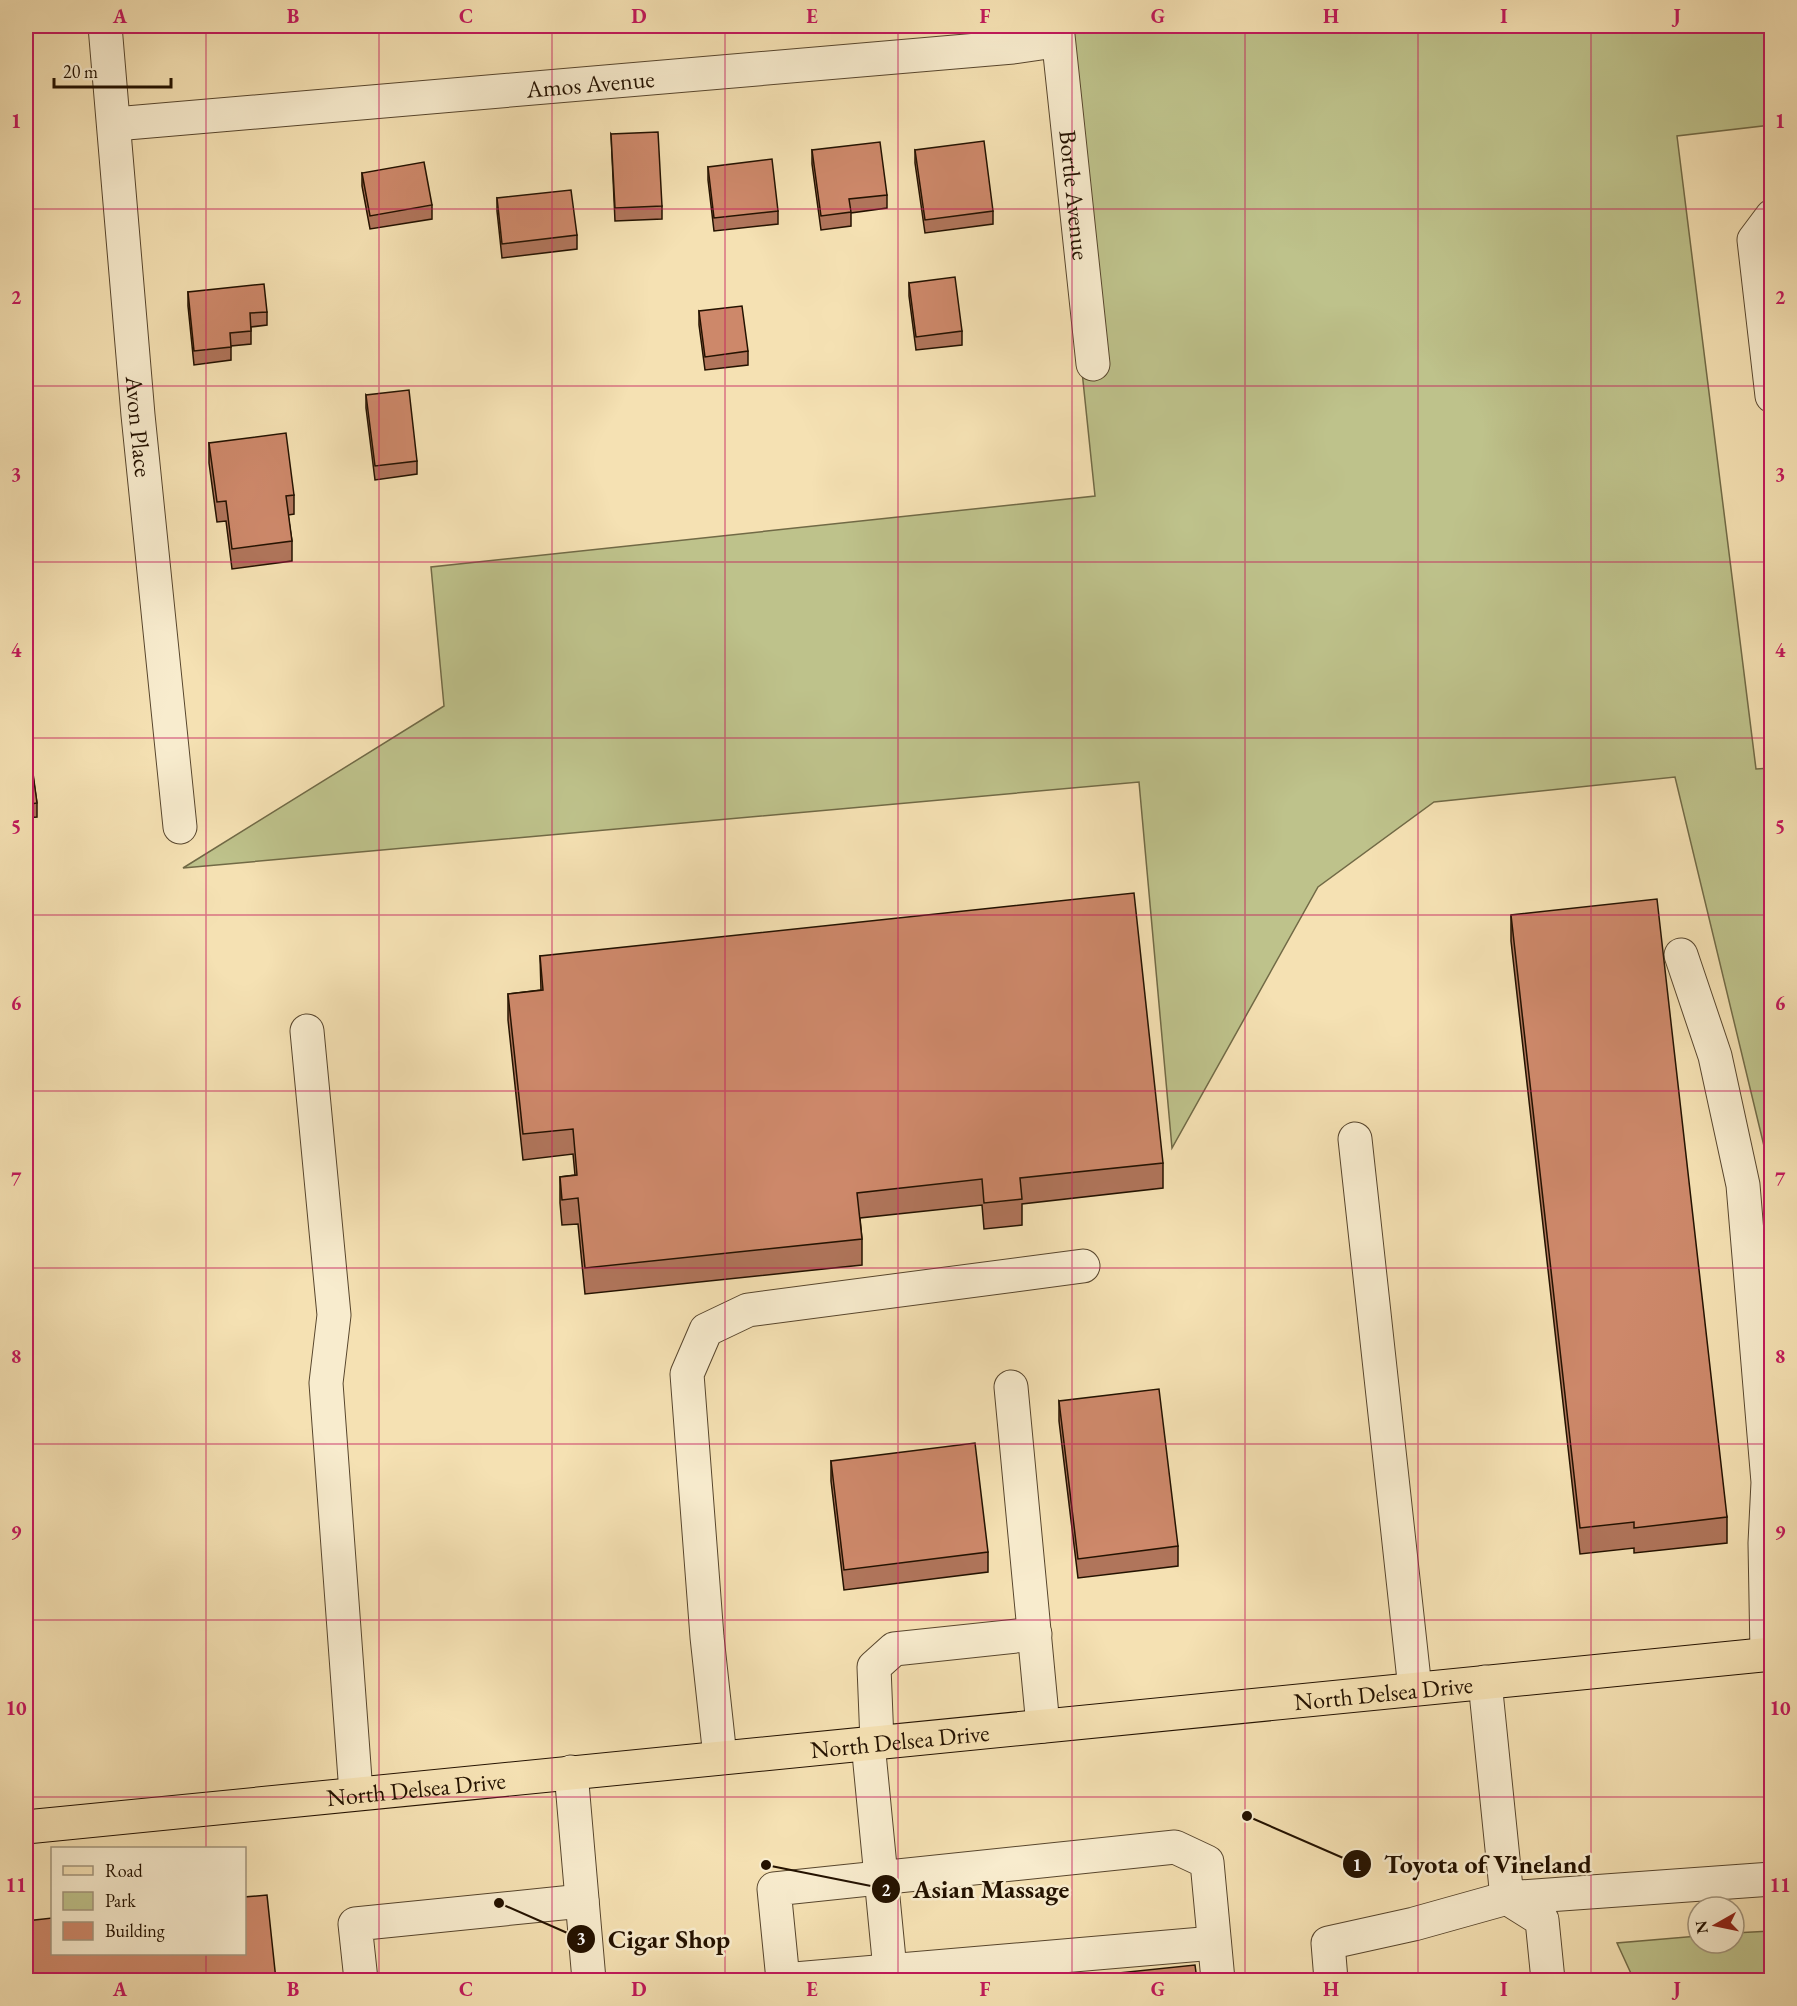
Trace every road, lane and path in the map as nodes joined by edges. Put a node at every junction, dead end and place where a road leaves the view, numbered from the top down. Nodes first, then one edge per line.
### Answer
1 (105, 26) edge
2 (1057, 26) edge
3 (115, 124) junction
4 (1772, 216) edge
5 (1093, 364) dead end
6 (1772, 396) edge
7 (180, 827) dead end
8 (1681, 955) dead end
9 (307, 1031) dead end
10 (1355, 1138) dead end
11 (1083, 1266) dead end
12 (1762, 1289) edge
13 (1011, 1387) dead end
14 (1768, 1542) edge
15 (1035, 1634) junction
16 (1769, 1654) edge
17 (1485, 1682) junction
18 (1415, 1689) junction
19 (1042, 1726) junction
20 (872, 1742) junction
21 (720, 1758) junction
22 (571, 1772) junction
23 (356, 1793) junction
24 (26, 1827) edge
25 (880, 1876) junction
26 (1772, 1878) edge
27 (1508, 1898) junction
28 (582, 1901) junction
29 (1214, 1943) junction
30 (890, 1976) edge
31 (361, 1980) edge
32 (589, 1980) edge
33 (783, 1980) edge
34 (1218, 1980) edge
35 (1331, 1980) edge
36 (1548, 1980) edge

1 - 3 street, Avon Place
2 - 3 street, Amos Avenue
2 - 5 street, Bortle Avenue
3 - 7 street, Avon Place
4 - 6 street
8 - 12 street
9 - 23 street
10 - 18 street
11 - 21 street
12 - 14 street
13 - 15 street
14 - 16 street
15 - 19 street
15 - 20 street
16 - 17 main road, North Delsea Drive
17 - 18 main road, North Delsea Drive
17 - 27 street
18 - 19 main road, North Delsea Drive
19 - 20 main road, North Delsea Drive
20 - 21 main road, North Delsea Drive
20 - 25 street
21 - 22 main road, North Delsea Drive
22 - 23 main road, North Delsea Drive
22 - 28 street
23 - 24 main road, North Delsea Drive
25 - 29 street
25 - 30 street
25 - 33 street
26 - 27 street
27 - 35 street
27 - 36 street
28 - 31 street
28 - 32 street
29 - 30 street
29 - 34 street
30 - 33 street

